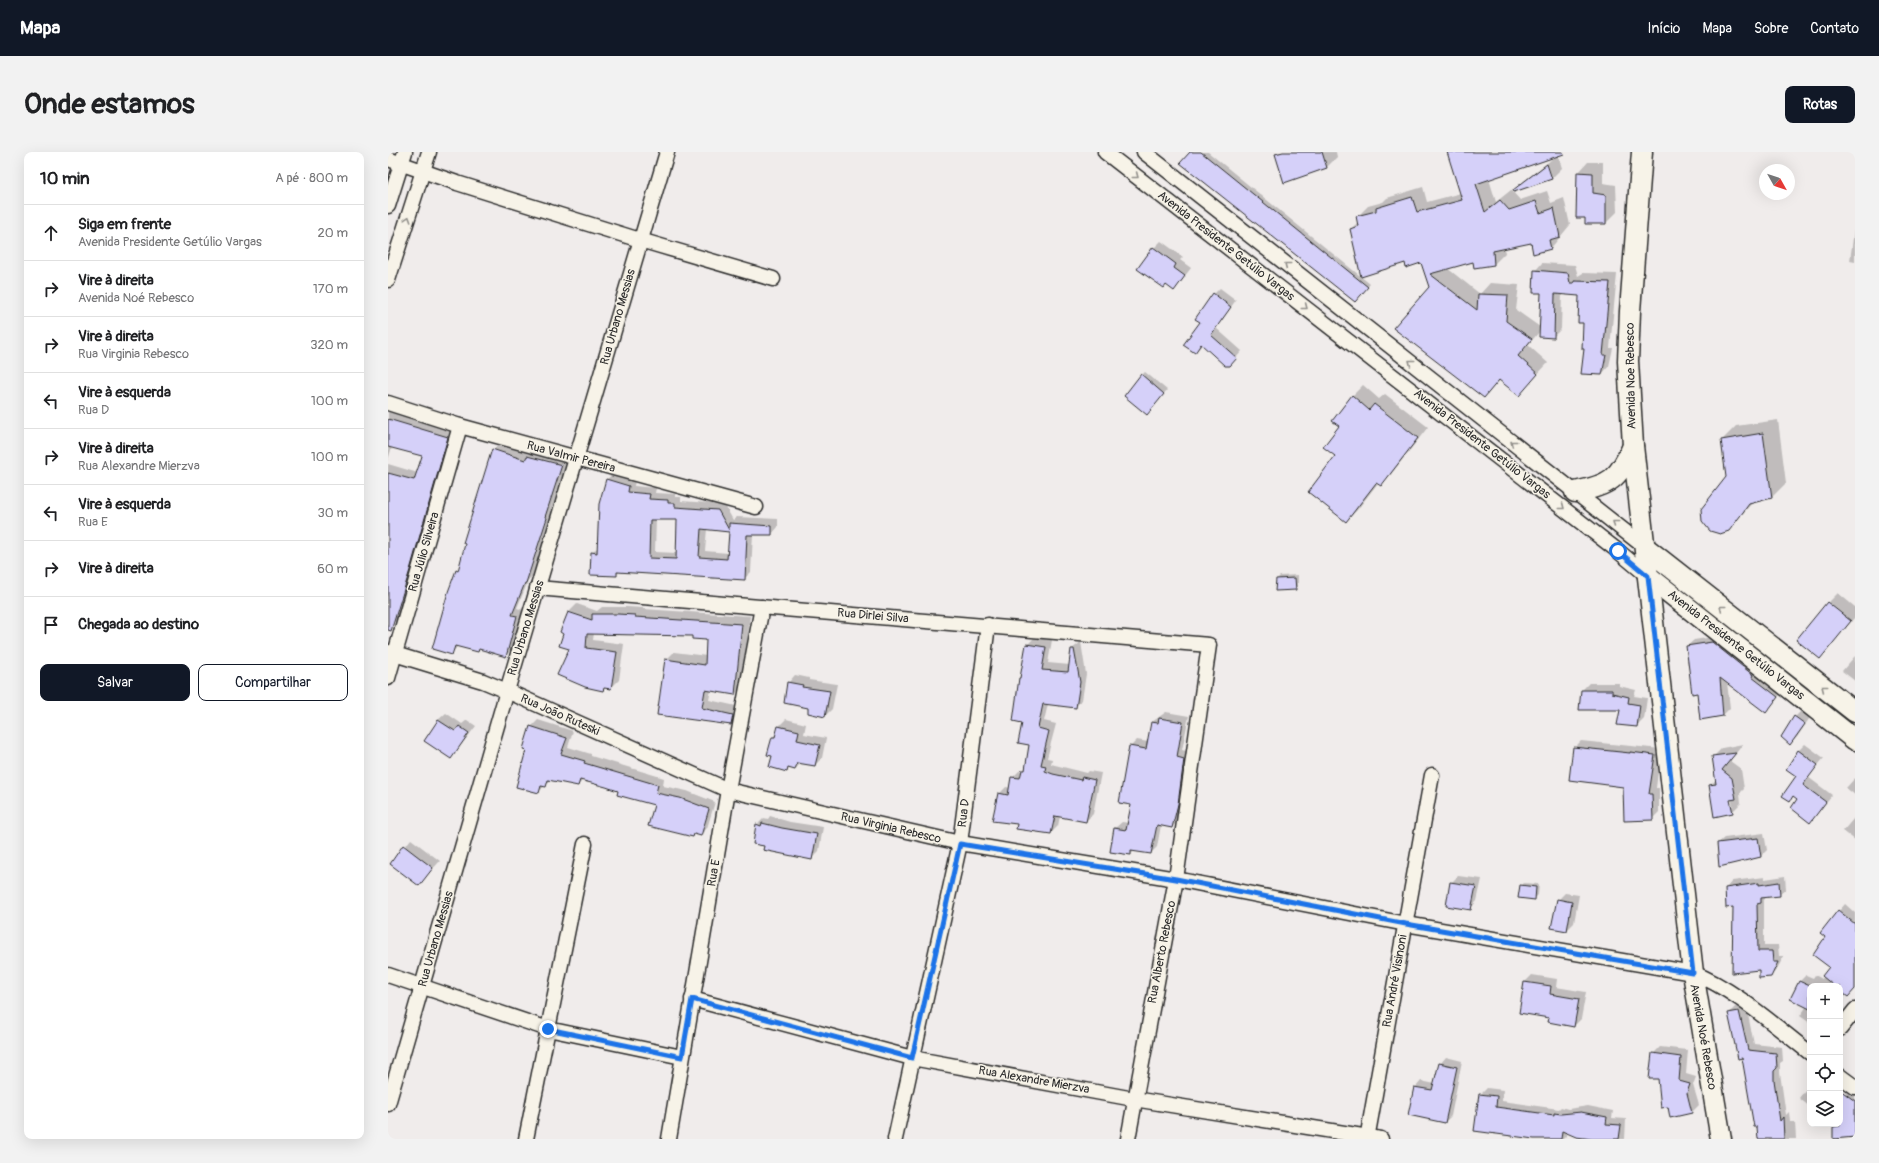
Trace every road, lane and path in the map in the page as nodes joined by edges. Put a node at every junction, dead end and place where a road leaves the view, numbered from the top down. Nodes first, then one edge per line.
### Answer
1 (429, 152) edge
2 (667, 152) edge
3 (1105, 152) edge
4 (1144, 152) edge
5 (1642, 152) edge
6 (403, 158) edge
7 (388, 159) edge
8 (423, 172) junction
9 (388, 206) edge
10 (640, 240) junction
11 (392, 255) edge
12 (773, 279) dead end
13 (388, 280) edge
14 (1392, 348) junction
15 (1379, 365) junction
16 (388, 403) edge
17 (460, 426) junction
18 (1633, 446) junction
19 (576, 458) junction
20 (1575, 492) junction
21 (756, 507) dead end
22 (1646, 548) junction
23 (1648, 576) junction
24 (537, 588) junction
25 (762, 607) junction
26 (988, 625) junction
27 (1209, 645) joint
28 (392, 653) edge
29 (388, 678) edge
30 (507, 690) junction
31 (1855, 712) edge
32 (1855, 740) edge
33 (1432, 775) dead end
34 (728, 790) junction
35 (586, 844) dead end
36 (960, 844) junction
37 (1176, 879) junction
38 (1406, 924) junction
39 (1693, 973) junction
40 (388, 975) edge
41 (423, 986) junction
42 (692, 999) junction
43 (1855, 1010) edge
44 (1843, 1025) edge
45 (548, 1029) junction
46 (1807, 1051) edge
47 (682, 1057) junction
48 (912, 1058) junction
49 (1843, 1078) edge
50 (1855, 1087) edge
51 (1134, 1099) junction
52 (388, 1104) edge
53 (1367, 1138) edge
54 (526, 1139) edge
55 (669, 1139) edge
56 (895, 1139) edge
57 (1128, 1139) edge
58 (1381, 1139) edge
59 (1721, 1139) edge

1 - 8 street
2 - 10 street, Rua Urbano Messias
3 -> 15 street, Avenida Presidente Getúlio Vargas
14 -> 4 street, Avenida Presidente Getúlio Vargas
5 - 18 main road, Avenida Noe Rebesco
6 - 7 street
6 - 8 street
6 - 9 street
8 - 10 street
11 -> 8 street
10 - 12 street
10 - 19 street, Rua Urbano Messias
11 - 13 street
14 - 15 street
20 -> 14 street, Avenida Presidente Getúlio Vargas
15 -> 23 street, Avenida Presidente Getúlio Vargas
16 - 17 street, Rua Valmir Pereira
17 - 19 street, Rua Valmir Pereira
17 - 28 street, Rua Júlio Silveira
18 - 20 main road
18 - 22 main road, Avenida Noe Rebesco
19 - 21 street, Rua Valmir Pereira
19 - 24 street, Rua Urbano Messias
22 -> 20 street, Avenida Presidente Getúlio Vargas
22 - 23 main road, Avenida Noe Rebesco
31 -> 22 main road, Avenida Presidente Getúlio Vargas
23 - 32 main road, Avenida Presidente Getúlio Vargas
23 - 39 main road, Avenida Noé Rebesco
24 - 25 street, Rua Dirlei Silva
24 - 30 street, Rua Urbano Messias
25 - 26 street, Rua Dirlei Silva
25 - 34 street, Rua E
26 - 27 street, Rua Dirlei Silva
26 - 36 street, Rua D
27 - 37 street, Rua Alberto Rebesco
28 - 29 street, Rua Júlio Silveira
28 - 30 street, Rua João Ruteski
30 - 34 street, Rua João Ruteski
30 - 41 street, Rua Urbano Messias
33 - 38 street, Rua André Visinoni
34 - 36 street, Rua Virginia Rebesco
34 - 42 street, Rua E
35 - 45 street
36 - 37 street, Rua Virginia Rebesco
36 - 48 street, Rua D
37 - 38 street, Rua Virginia Rebesco
37 - 51 street, Rua Alberto Rebesco
38 - 39 street, Rua Virginia Rebesco
38 - 53 street, Rua André Visinoni
39 - 46 street, Rua Virginia Rebesco
39 - 59 main road, Avenida Noé Rebesco
40 - 41 street
41 - 45 street
41 - 52 street, Rua Urbano Messias
42 - 47 street, Rua E
42 - 48 street, Rua Alexandre Mierzva
43 - 44 street
45 - 47 street
45 - 54 street
47 - 55 street, Rua E
48 - 51 street, Rua Alexandre Mierzva
48 - 56 street, Rua D
49 - 50 street
51 - 53 street, Rua Alexandre Mierzva
51 - 57 street, Rua Alberto Rebesco
53 - 58 street, Rua Alexandre Mierzva

